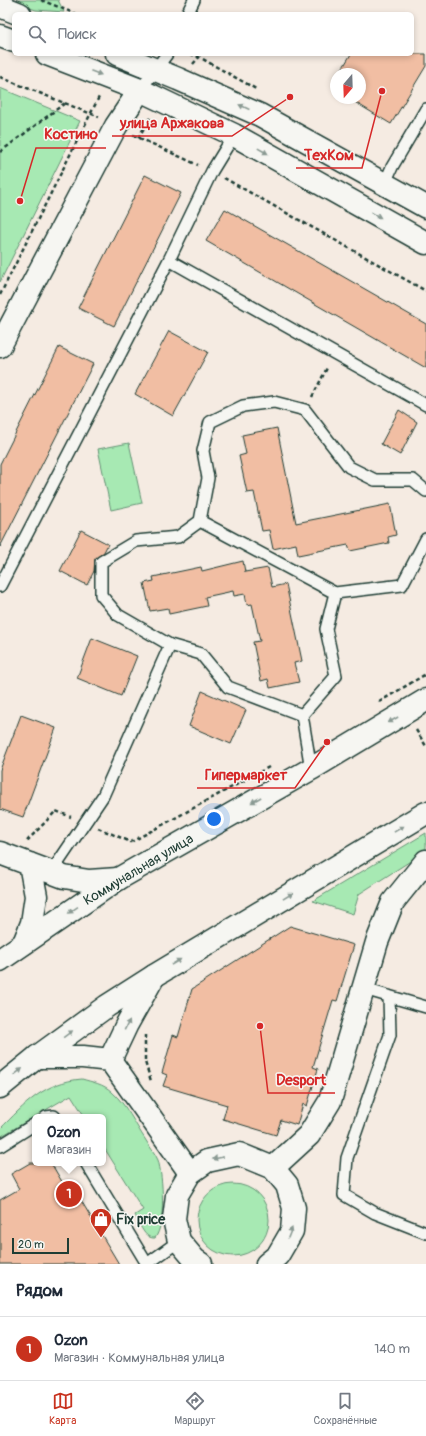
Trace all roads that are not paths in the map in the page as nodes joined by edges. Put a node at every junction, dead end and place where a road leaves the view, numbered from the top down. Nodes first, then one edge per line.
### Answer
1 (194, 0) edge
2 (0, 6) edge
3 (15, 12) edge
4 (188, 12) edge
5 (0, 36) edge
6 (12, 41) edge
7 (52, 56) edge
8 (129, 56) edge
9 (161, 62) edge
10 (140, 90) junction
11 (426, 109) edge
12 (234, 135) junction
13 (385, 183) junction
14 (426, 207) edge
15 (426, 243) edge
16 (169, 260) junction
17 (0, 346) edge
18 (426, 404) edge
19 (426, 491) edge
20 (200, 521) junction
21 (426, 539) edge
22 (0, 586) edge
23 (335, 593) junction
24 (170, 645) junction
25 (426, 700) edge
26 (302, 715) junction
27 (311, 769) junction
28 (426, 812) edge
29 (0, 853) edge
30 (26, 855) junction
31 (426, 862) edge
32 (52, 872) junction
33 (118, 879) junction
34 (24, 943) junction
35 (0, 960) edge
36 (154, 976) junction
37 (364, 989) junction
38 (389, 996) junction
39 (426, 1007) edge
40 (36, 1057) junction
41 (110, 1060) junction
42 (0, 1087) edge
43 (32, 1126) edge
44 (0, 1146) edge
45 (88, 1166) edge
46 (273, 1168) junction
47 (190, 1173) junction
48 (426, 1234) edge
49 (179, 1241) junction
50 (147, 1264) edge
51 (201, 1264) edge
52 (267, 1264) edge

1 - 4 lane
2 - 3 main road
5 - 6 main road
7 -> 10 main road
8 - 9 main road
9 - 10 lane
13 -> 9 main road
10 - 12 main road
10 - 17 main road
11 - 13 lane
12 -> 15 main road
12 - 16 lane
13 - 14 main road
16 - 18 lane
16 - 22 lane
19 - 20 lane
20 - 23 lane
20 - 24 lane
21 - 23 lane
23 - 26 lane
24 - 26 lane
24 - 32 lane
25 -> 27 main road, Коммунальная улица
26 - 27 lane
27 -> 33 main road, Коммунальная улица
36 -> 28 main road
29 - 30 main road
30 - 32 main road
30 - 34 main road
31 - 37 main road
32 - 33 main road
33 -> 34 main road, Коммунальная улица
34 - 35 main road, Коммунальная улица
40 -> 36 main road
41 -> 36 main road
37 - 38 lane
37 - 46 main road
38 - 39 lane
38 - 48 lane
40 - 41 main road
42 -> 40 main road
41 - 47 main road
43 - 44 lane
45 - 50 lane
46 -> 47 main road
52 -> 46 main road
47 - 49 main road
49 - 50 lane
49 - 51 main road

